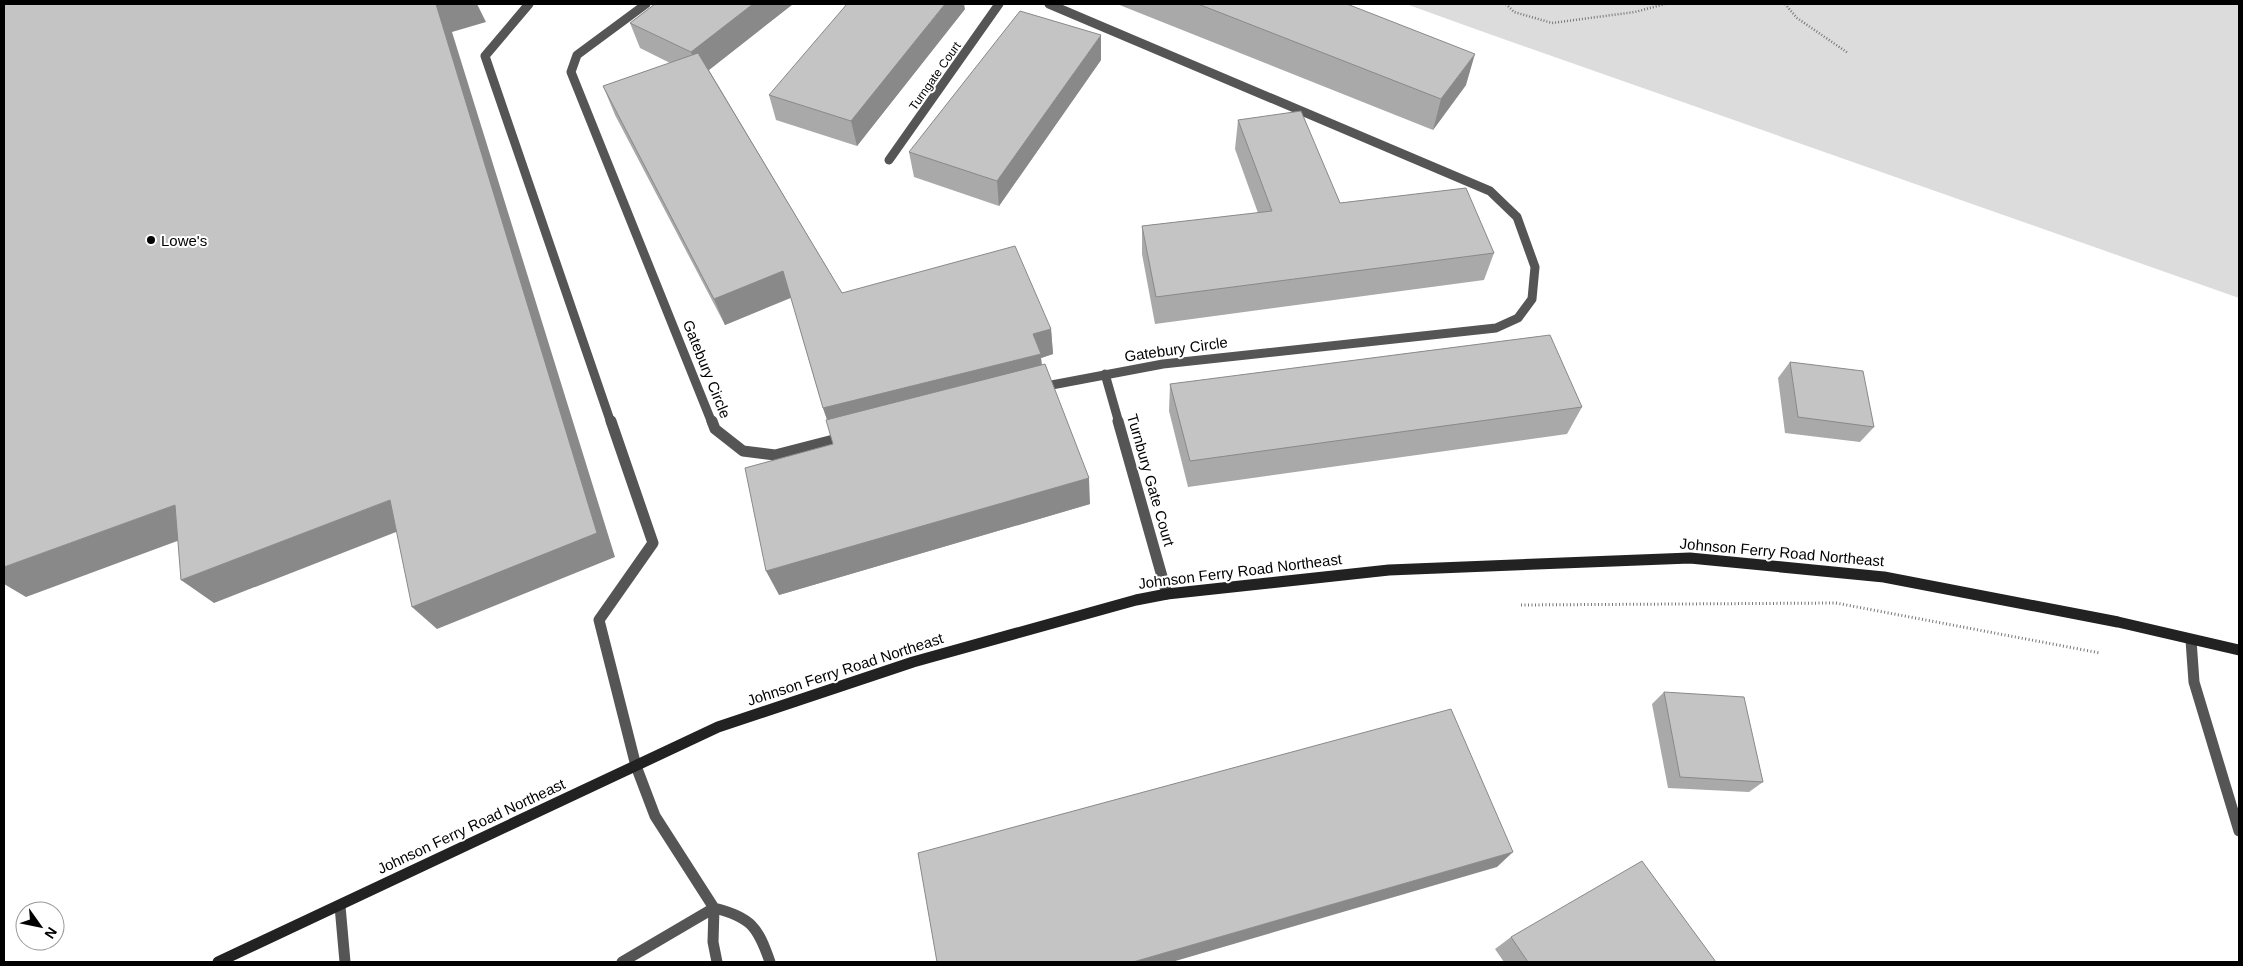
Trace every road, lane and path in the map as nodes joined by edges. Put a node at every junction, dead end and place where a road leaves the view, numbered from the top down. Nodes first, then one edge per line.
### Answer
1 (529, 4) edge
2 (646, 4) edge
3 (999, 4) edge
4 (1049, 4) edge
5 (1506, 4) edge
6 (1665, 4) edge
7 (1785, 4) edge
8 (1848, 53) dead end
9 (889, 160) dead end
10 (1105, 374) junction
11 (1035, 389) edge
12 (852, 436) edge
13 (1167, 594) junction
14 (1521, 605) dead end
15 (2191, 640) junction
16 (2239, 650) edge
17 (2100, 653) dead end
18 (636, 766) junction
19 (2239, 831) edge
20 (340, 906) junction
21 (714, 908) junction
22 (218, 962) edge
23 (345, 962) edge
24 (622, 962) edge
25 (717, 962) edge
26 (770, 962) edge

1 - 18 street
2 - 12 street, Gatebury Circle
3 - 9 street, Turngate Court
4 - 10 street, Gatebury Circle
5 - 6 path
7 - 8 path
10 - 11 street, Gatebury Circle
10 - 13 street, Turnbury Gate Court
13 - 15 main road, Johnson Ferry Road Northeast
13 - 18 main road, Johnson Ferry Road Northeast
14 - 17 path
15 - 16 main road, Johnson Ferry Road Northeast
15 - 19 street
18 - 20 main road, Johnson Ferry Road Northeast
18 - 21 street
20 - 22 main road, Johnson Ferry Road Northeast
20 - 23 street
21 - 24 street
21 - 25 street
21 - 26 street

